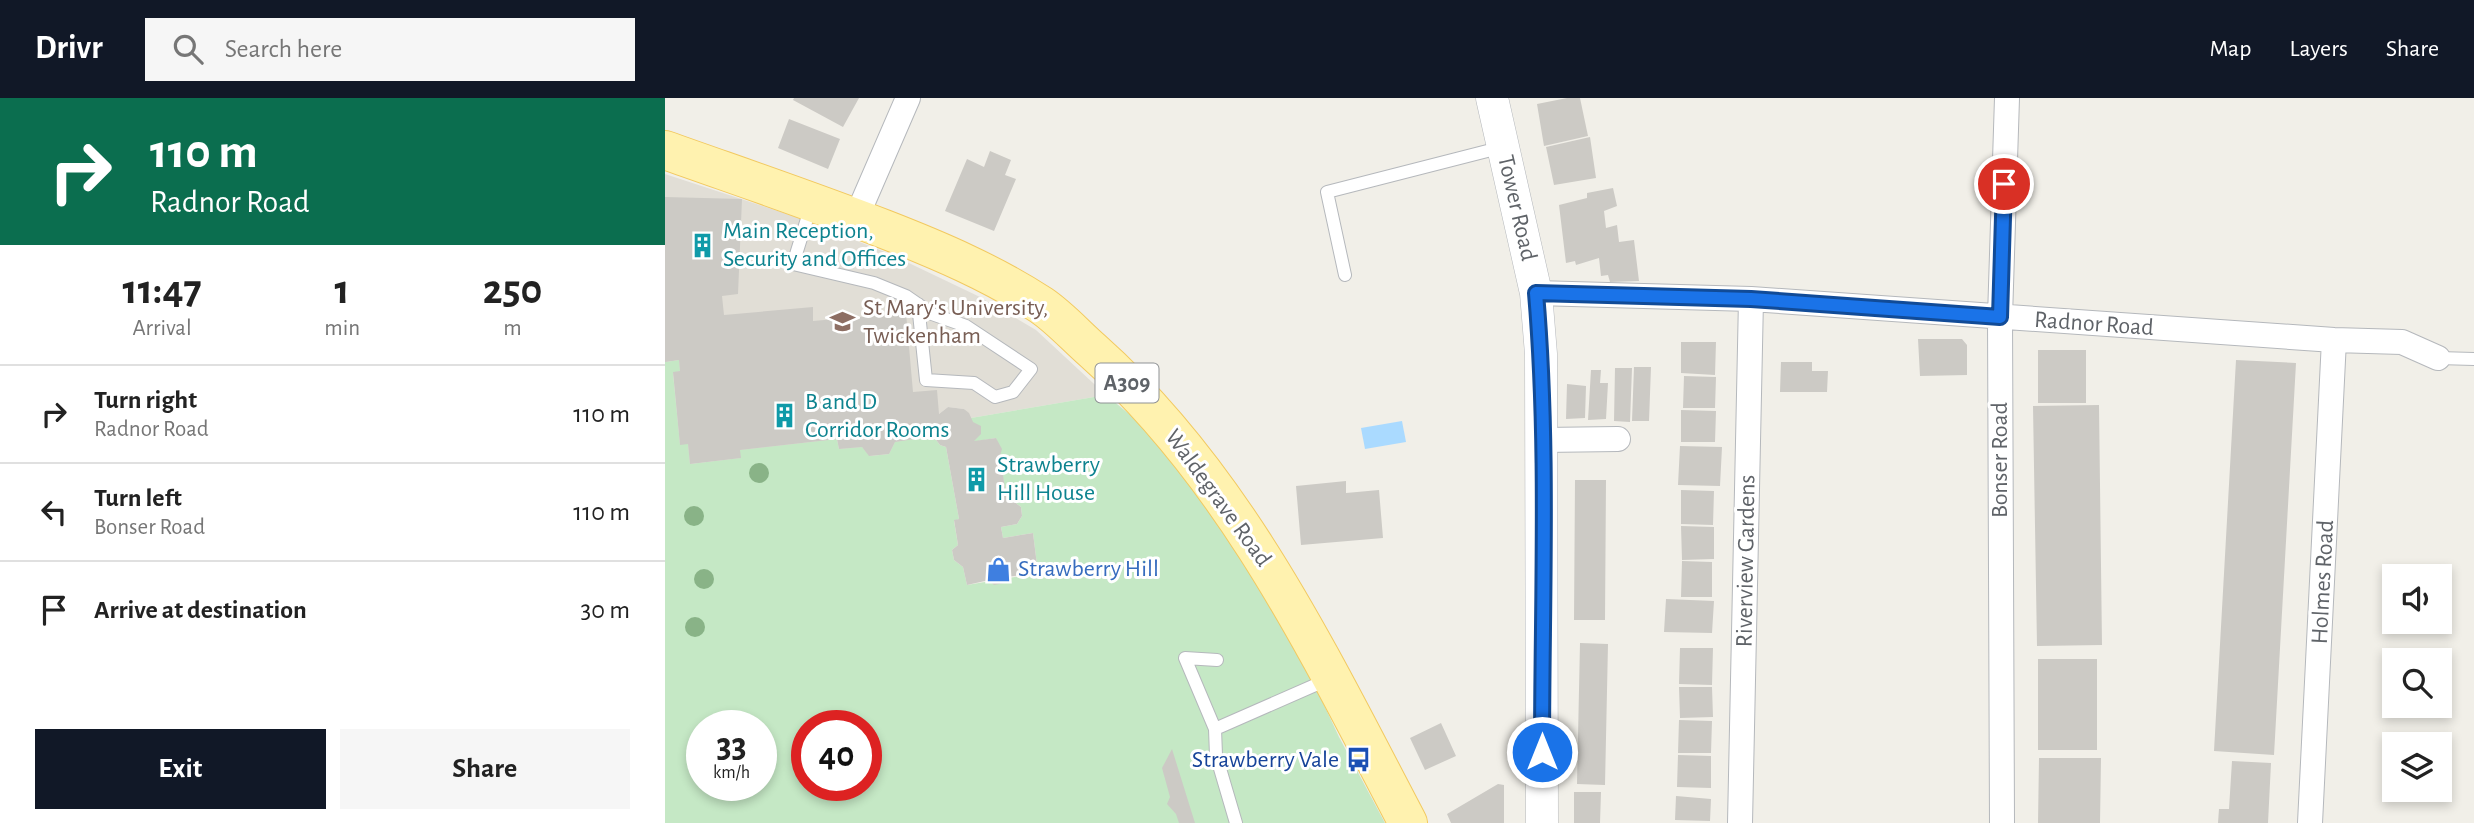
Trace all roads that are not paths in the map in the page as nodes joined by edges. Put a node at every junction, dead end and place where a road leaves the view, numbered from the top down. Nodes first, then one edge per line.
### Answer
1 (908, 98) edge
2 (1492, 98) edge
3 (2007, 98) edge
4 (1503, 147) junction
5 (665, 150) edge
6 (812, 202) junction
7 (856, 218) junction
8 (1345, 275) dead end
9 (1536, 293) junction
10 (1751, 299) junction
11 (918, 304) junction
12 (2000, 317) junction
13 (2334, 340) junction
14 (2438, 358) joint
15 (2474, 359) edge
16 (1618, 439) dead end
17 (1543, 440) junction
18 (1217, 660) dead end
19 (1333, 678) junction
20 (1215, 729) junction
21 (1236, 823) edge
22 (1408, 823) edge
23 (1542, 823) edge
24 (1740, 823) edge
25 (2002, 823) edge
26 (2310, 823) edge

1 - 7 street
2 - 4 street, Tower Road
3 - 12 street, Bonser Road
4 - 8 lane
4 - 9 street, Tower Road
5 - 6 main road, Waldegrave Road / A309
6 - 7 main road, Waldegrave Road / A309
6 - 11 lane
7 - 19 main road, Waldegrave Road / A309
9 - 10 street, Radnor Road
9 - 17 street, Tower Road
10 - 12 street, Radnor Road
10 - 24 street, Riverview Gardens
11 - 11 lane
12 - 13 street, Radnor Road
12 - 25 street, Bonser Road
13 - 14 street, Radnor Road
13 - 26 street, Holmes Road
14 - 15 lane
16 - 17 street
17 - 23 street, Tower Road
18 - 20 lane
19 - 20 lane
19 - 22 main road, Waldegrave Road / A309
20 - 21 lane

